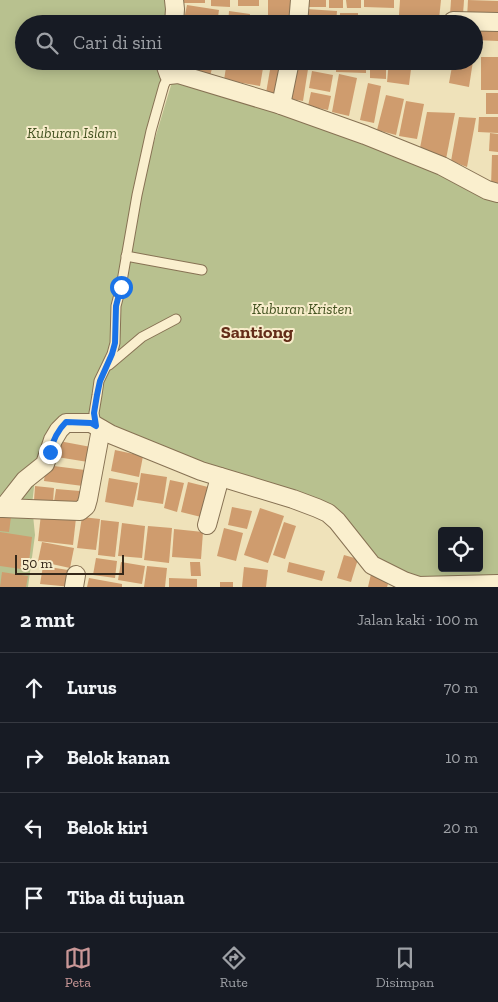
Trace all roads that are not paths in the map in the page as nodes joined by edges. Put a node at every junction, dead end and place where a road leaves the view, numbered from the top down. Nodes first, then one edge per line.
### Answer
1 (174, 0) edge
2 (300, 0) edge
3 (175, 15) edge
4 (299, 15) edge
5 (483, 22) edge
6 (498, 22) edge
7 (167, 70) edge
8 (171, 70) edge
9 (288, 70) edge
10 (281, 105) junction
11 (498, 193) edge
12 (126, 256) junction
13 (202, 270) dead end
14 (176, 319) dead end
15 (105, 368) junction
16 (98, 428) junction
17 (220, 477) junction
18 (1, 508) edge
19 (207, 525) dead end
20 (498, 584) edge
21 (419, 587) edge

1 - 3 street
2 - 4 street
5 - 6 street
7 - 12 lane
8 - 10 street
9 - 10 street
10 - 11 street
12 - 13 lane
12 - 15 lane
14 - 15 lane
15 - 16 lane
16 - 17 street
16 - 18 street
16 - 18 street
17 - 19 street
17 - 21 street
20 - 21 street

